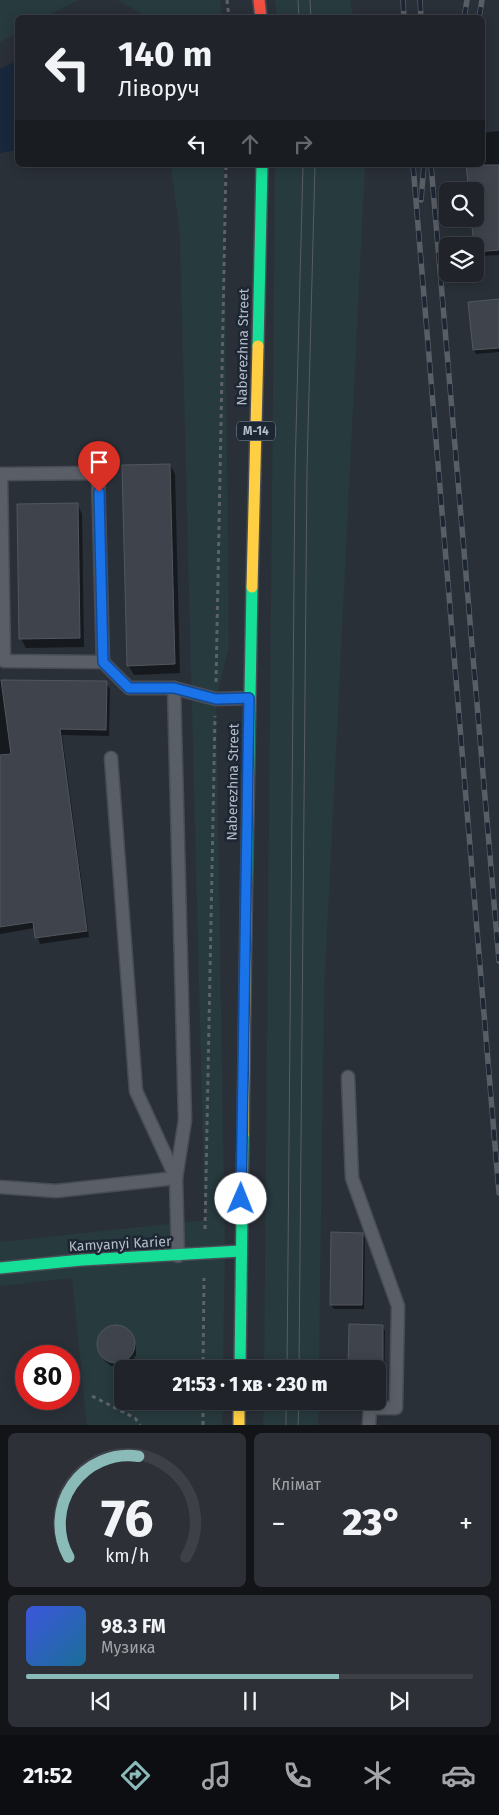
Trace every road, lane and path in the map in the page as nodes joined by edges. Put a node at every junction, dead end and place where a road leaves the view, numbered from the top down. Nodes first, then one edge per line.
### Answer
1 (227, 0) edge
2 (260, 0) edge
3 (228, 15) edge
4 (261, 15) edge
5 (262, 167) edge
6 (103, 662) junction
7 (174, 688) junction
8 (249, 698) junction
9 (111, 758) dead end
10 (348, 1076) dead end
11 (176, 1178) junction
12 (0, 1187) edge
13 (241, 1252) junction
14 (204, 1254) junction
15 (178, 1256) junction
16 (0, 1268) edge
17 (203, 1360) edge
18 (240, 1360) edge
19 (92, 1396) dead end
20 (203, 1410) edge
21 (239, 1410) edge
22 (140, 1425) edge
23 (203, 1425) edge
24 (239, 1425) edge
25 (369, 1425) edge

1 - 3 path
2 - 4 main road
5 - 8 main road, Naberezhna Street / М-14
6 - 6 lane
6 - 7 lane
7 - 8 lane
7 - 11 lane
8 - 13 main road, Naberezhna Street / М-14
9 - 11 lane
10 - 25 lane
11 - 12 lane
11 - 15 lane
13 - 14 main road, Kamyanyi Karier
13 - 18 main road, Naberezhna Street / М-14
14 - 15 main road, Kamyanyi Karier
14 - 17 path
15 - 16 main road, Kamyanyi Karier
19 - 22 path
20 - 23 path
21 - 24 main road

